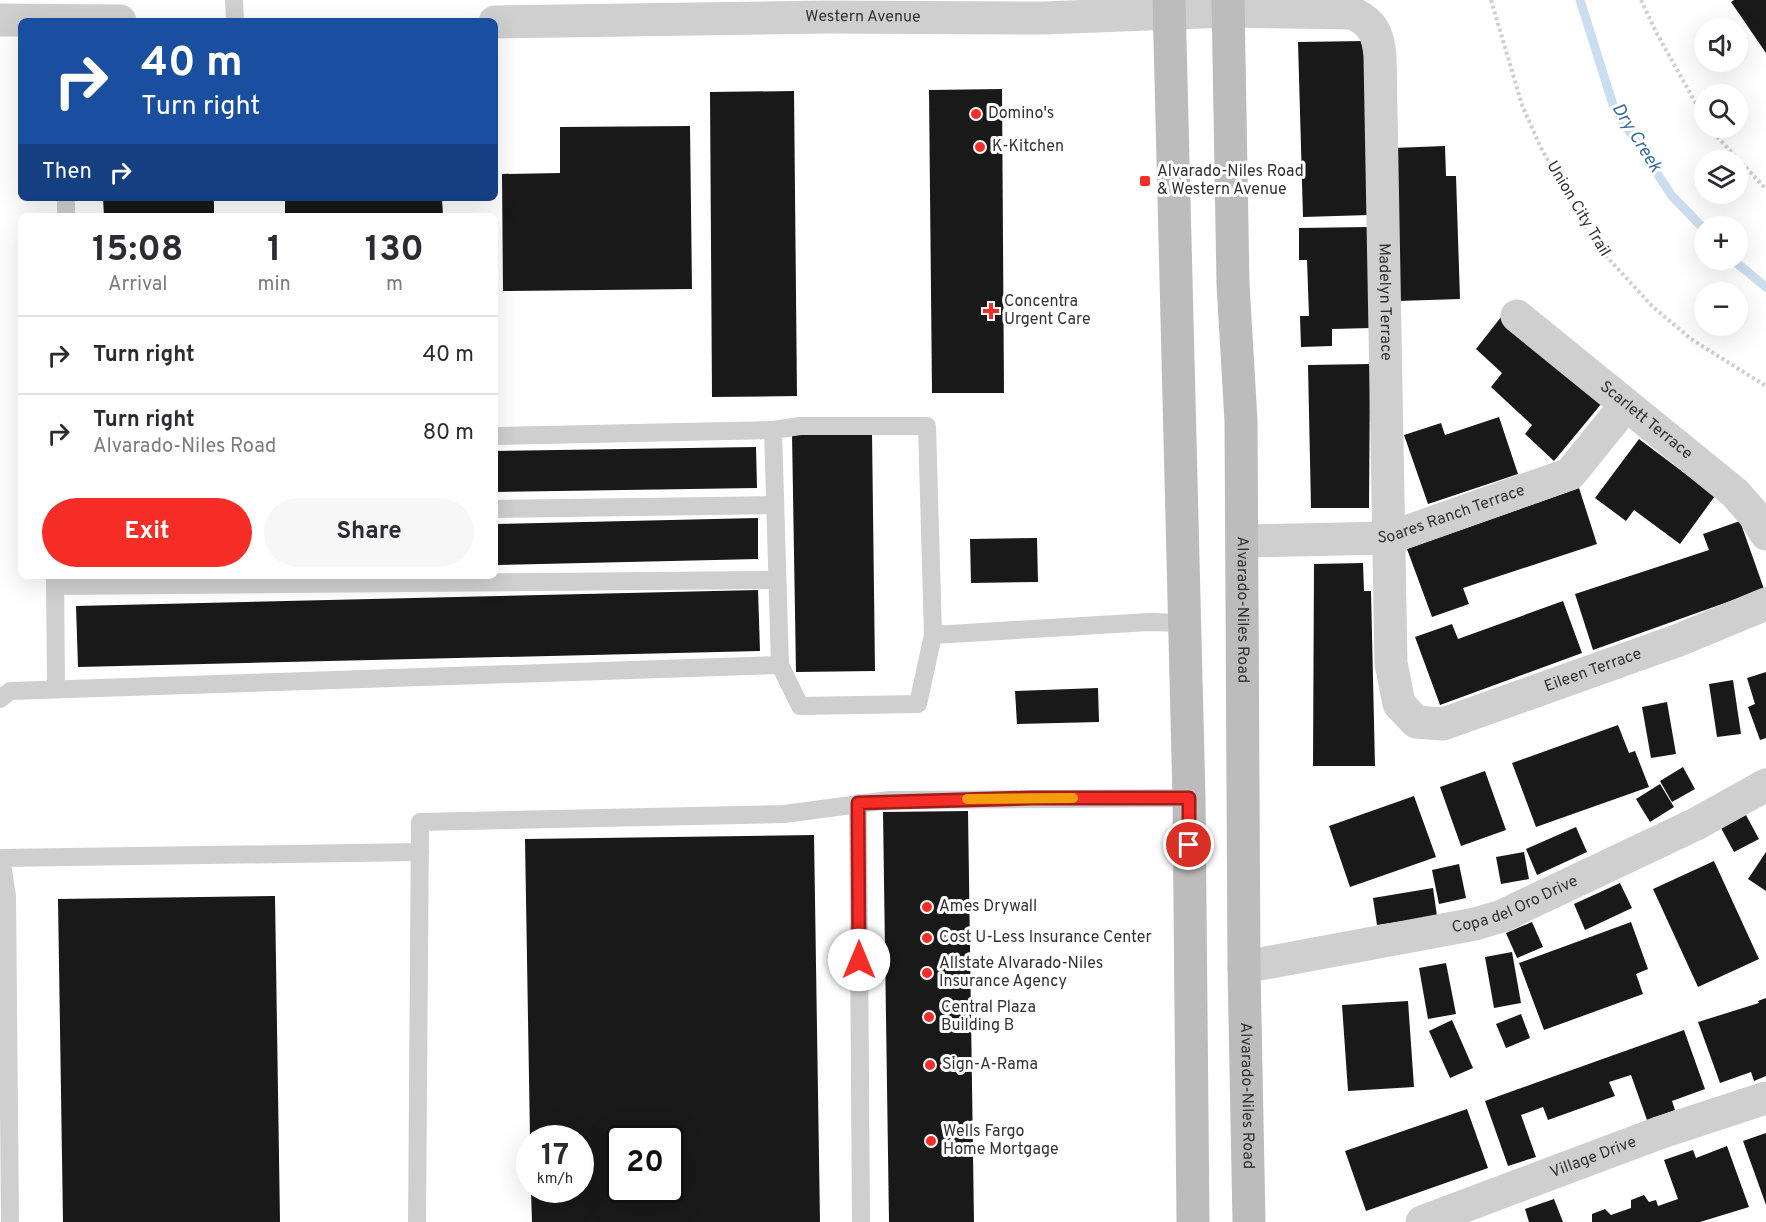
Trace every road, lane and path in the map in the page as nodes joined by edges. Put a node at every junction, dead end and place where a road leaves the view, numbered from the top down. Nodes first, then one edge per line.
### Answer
1 (234, 0) edge
2 (1491, 0) edge
3 (1641, 0) edge
4 (1228, 6) edge
5 (1169, 8) edge
6 (18, 13) edge
7 (54, 18) edge
8 (235, 18) edge
9 (498, 22) edge
10 (1694, 100) edge
11 (1718, 138) edge
12 (1766, 189) edge
13 (1517, 315) dead end
14 (1766, 386) edge
15 (1624, 406) junction
16 (773, 430) junction
17 (498, 436) edge
18 (775, 506) junction
19 (498, 508) edge
20 (1766, 534) edge
21 (1389, 537) junction
22 (1242, 541) junction
23 (777, 580) junction
24 (55, 581) edge
25 (1766, 604) edge
26 (1184, 623) junction
27 (933, 635) junction
28 (780, 665) junction
29 (56, 689) junction
30 (0, 699) edge
31 (1416, 722) joint
32 (1766, 785) edge
33 (1189, 798) junction
34 (858, 803) junction
35 (420, 852) junction
36 (1, 858) edge
37 (1244, 967) junction
38 (1766, 1098) edge
39 (10, 1222) edge
40 (417, 1222) edge
41 (861, 1222) edge
42 (1193, 1222) edge
43 (1249, 1222) edge
44 (1422, 1222) edge

1 - 8 lane
2 - 14 path, Union City Trail
3 - 10 path
4 - 5 street, Western Avenue
4 - 21 street, Madelyn Terrace
4 - 22 main road, Alvarado-Niles Road
5 - 9 street, Western Avenue
5 - 26 main road
6 - 7 street
11 - 12 path
13 - 15 street, Scarlett Terrace
15 - 20 street, Scarlett Terrace
15 - 21 street, Soares Ranch Terrace
16 - 17 lane
16 - 18 lane
16 - 27 lane
18 - 19 lane
18 - 23 lane
21 - 22 street, Soares Ranch Terrace
21 - 31 street, Madelyn Terrace
22 - 37 main road, Alvarado-Niles Road
23 - 24 lane
23 - 28 lane
24 - 29 lane
25 - 31 street, Eileen Terrace
26 - 27 lane
26 - 33 main road
27 - 28 lane
28 - 29 lane
29 - 30 lane
32 - 37 street, Copa del Oro Drive
33 - 34 lane
33 - 42 main road
34 - 35 lane
34 - 41 lane
35 - 36 lane
35 - 40 lane
36 - 39 lane
37 - 43 main road, Alvarado-Niles Road
38 - 44 street, Village Drive

